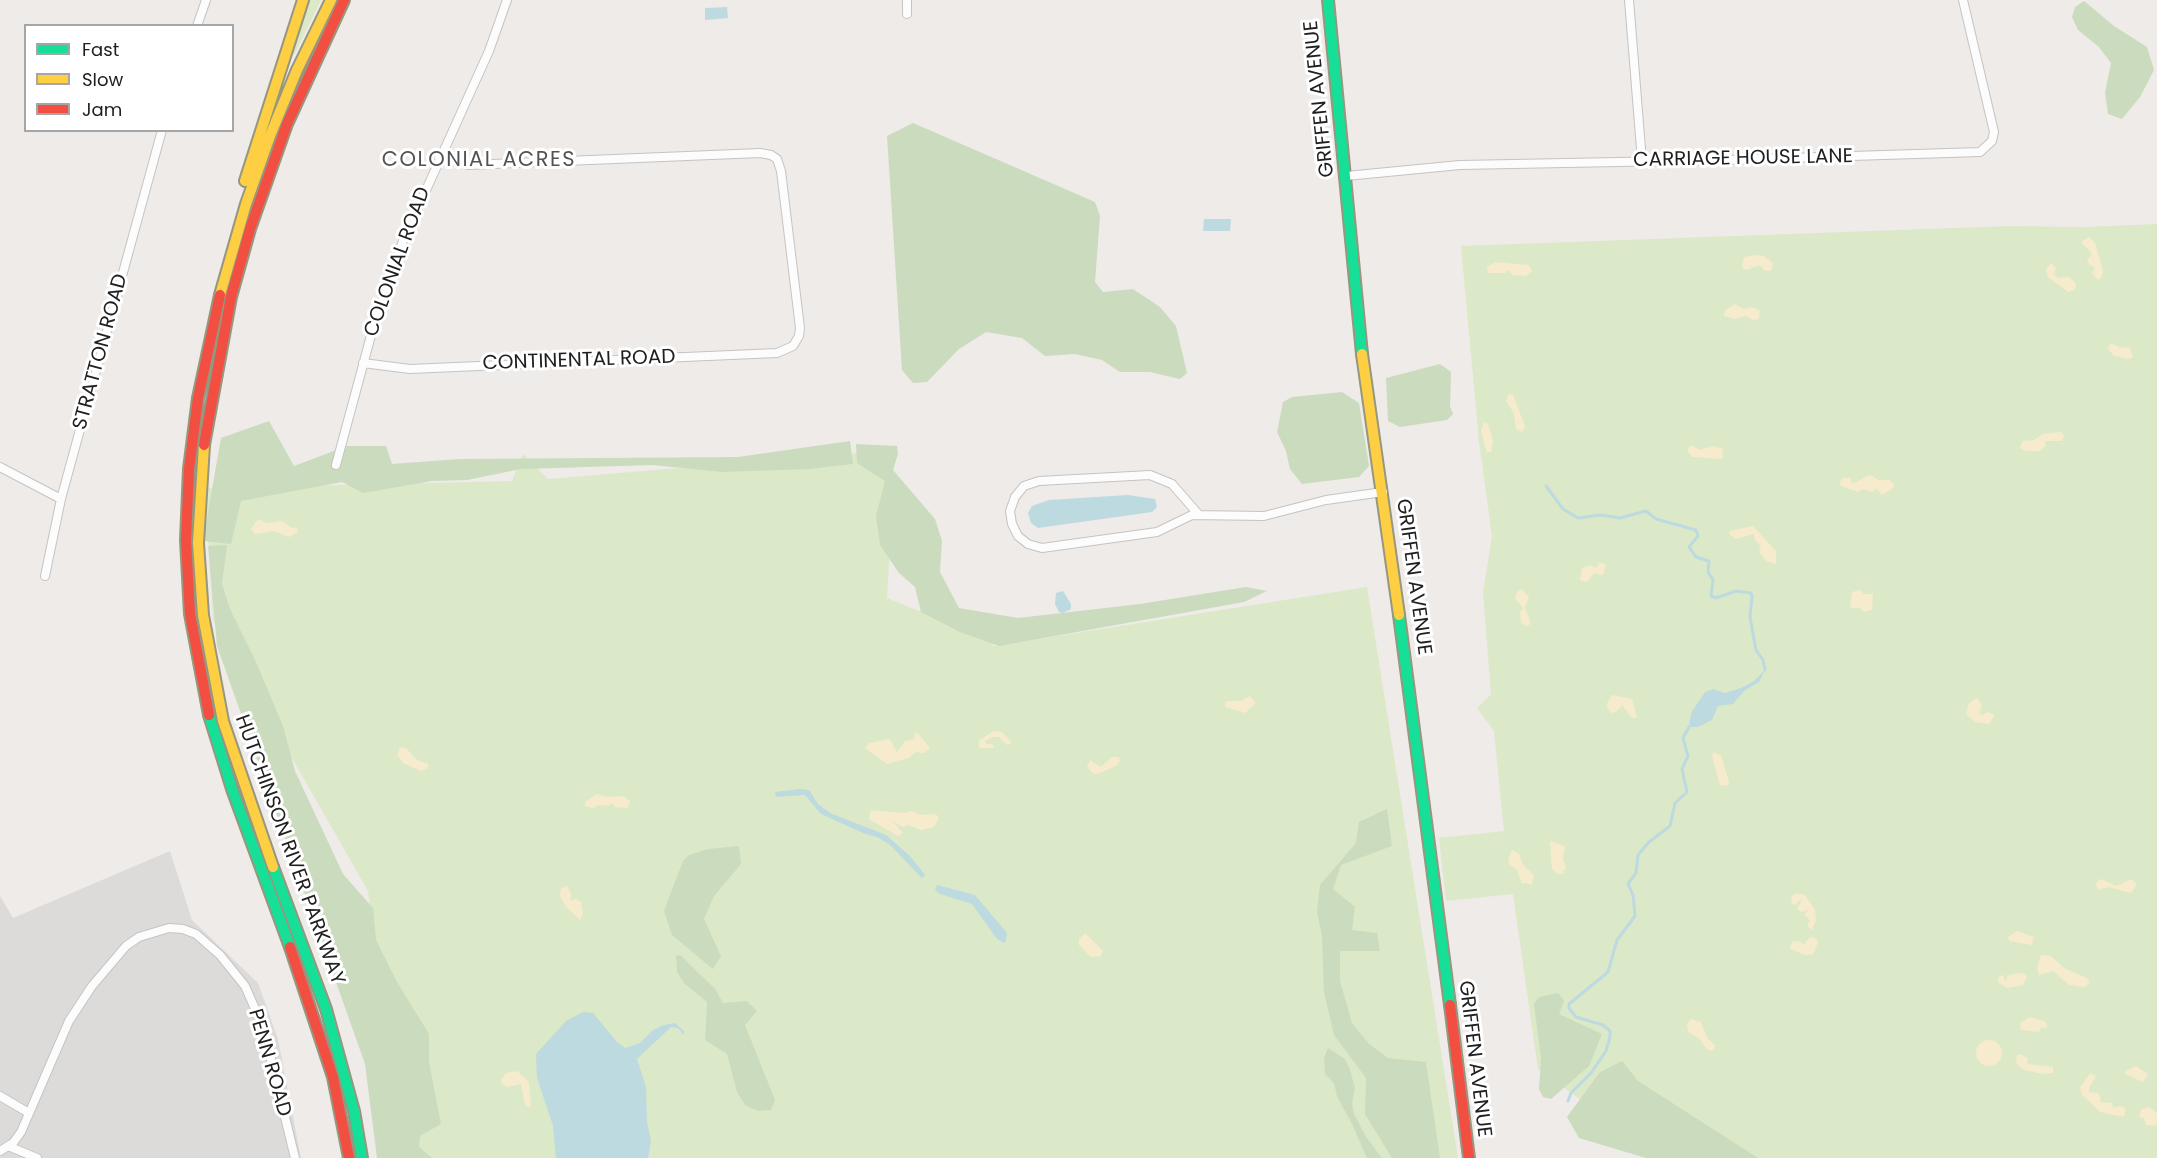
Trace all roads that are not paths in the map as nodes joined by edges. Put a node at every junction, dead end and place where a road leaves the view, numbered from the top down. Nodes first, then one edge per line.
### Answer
1 (207, 0) edge
2 (303, 0) edge
3 (331, 0) edge
4 (344, 0) edge
5 (507, 0) edge
6 (908, 0) edge
7 (1328, 0) edge
8 (1629, 0) edge
9 (1962, 0) edge
10 (908, 14) dead end
11 (198, 24) edge
12 (161, 132) edge
13 (439, 157) junction
14 (1642, 161) junction
15 (1346, 176) junction
16 (235, 237) junction
17 (363, 363) junction
18 (336, 465) dead end
19 (0, 467) edge
20 (1383, 492) junction
21 (61, 499) junction
22 (1199, 515) junction
23 (45, 576) dead end
24 (0, 1096) edge
25 (29, 1113) junction
26 (4, 1148) edge
27 (37, 1158) edge
28 (295, 1158) edge
29 (349, 1158) edge
30 (363, 1158) edge
31 (1469, 1158) edge

1 - 11 street
2 - 16 main road
3 - 16 main road, HUTCHINSON RIVER PARKWAY
4 - 30 main road, HUTCHINSON RIVER PARKWAY
5 - 13 street, COLONIAL ROAD
6 - 10 street
7 - 15 main road, GRIFFEN AVENUE
8 - 14 street
9 - 14 street, CARRIAGE HOUSE LANE
12 - 21 street, STRATTON ROAD
13 - 17 street, COLONIAL ROAD
13 - 17 street, CONTINENTAL ROAD
14 - 15 street, CARRIAGE HOUSE LANE
15 - 20 main road, GRIFFEN AVENUE
16 - 29 main road, HUTCHINSON RIVER PARKWAY
17 - 18 street, COLONIAL ROAD
19 - 21 street
20 - 22 street
20 - 31 main road, GRIFFEN AVENUE
21 - 23 street, STRATTON ROAD
22 - 22 street
24 - 25 street
25 - 26 street, PENN ROAD
25 - 28 street, PENN ROAD
26 - 27 street

